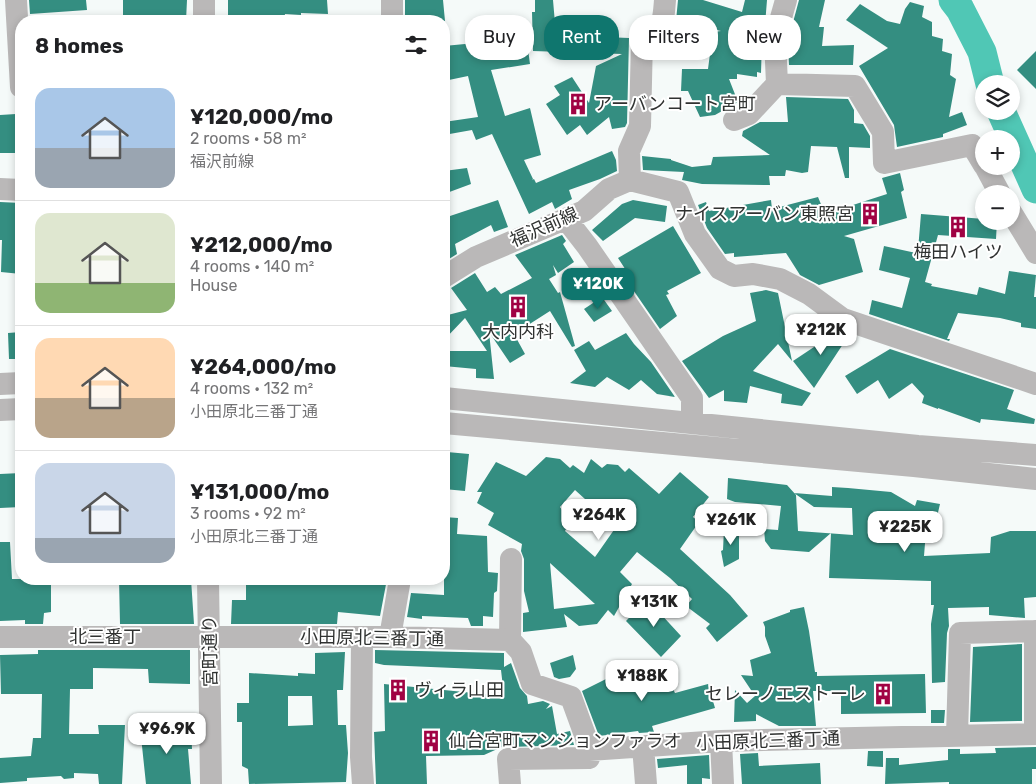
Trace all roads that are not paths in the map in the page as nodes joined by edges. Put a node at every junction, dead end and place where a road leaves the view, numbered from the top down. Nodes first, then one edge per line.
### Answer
1 (16, 0) edge
2 (204, 0) edge
3 (392, 0) edge
4 (665, 0) edge
5 (786, 0) edge
6 (204, 15) edge
7 (392, 15) edge
8 (9, 31) edge
9 (15, 59) edge
10 (777, 84) junction
11 (734, 120) dead end
12 (975, 150) edge
13 (630, 180) junction
14 (0, 188) edge
15 (15, 189) edge
16 (566, 219) junction
17 (1020, 227) edge
18 (1036, 253) edge
19 (450, 272) edge
20 (15, 383) edge
21 (0, 384) edge
22 (1036, 384) edge
23 (450, 399) edge
24 (15, 409) edge
25 (0, 410) edge
26 (692, 422) junction
27 (450, 424) edge
28 (1036, 455) edge
29 (1036, 479) edge
30 (511, 559) dead end
31 (208, 585) edge
32 (399, 585) edge
33 (1035, 631) edge
34 (0, 636) edge
35 (209, 637) junction
36 (390, 637) junction
37 (362, 638) junction
38 (510, 640) junction
39 (1036, 734) edge
40 (957, 735) junction
41 (720, 742) junction
42 (643, 746) junction
43 (589, 750) junction
44 (211, 784) edge
45 (363, 784) edge
46 (510, 784) edge
47 (646, 784) edge
48 (723, 784) edge

1 - 8 street
2 - 6 street
3 - 7 street
4 - 13 street
5 - 10 street
8 - 9 street
10 - 11 street
10 - 12 street
13 - 16 street, 福沢前線
13 - 22 street
14 - 15 street
16 - 19 street, 福沢前線
16 - 26 street
17 - 18 street
20 - 21 street
23 - 26 street
24 - 25 street
26 - 28 street
27 - 29 street
30 - 38 street
31 - 35 street, 宮町通り
32 - 36 street
33 - 39 street
33 - 40 street
34 - 35 street, 北三番丁
35 - 37 street, 小田原北三番丁通
35 - 44 street, 宮町通り
36 - 37 street, 小田原北三番丁通
36 - 38 street, 小田原北三番丁通
37 - 45 street
38 - 43 street
39 - 40 street, 小田原北三番丁通
40 - 41 street, 小田原北三番丁通
41 - 42 street, 小田原北三番丁通
41 - 48 street
42 - 43 street, 小田原北三番丁通
42 - 47 street
43 - 46 street

